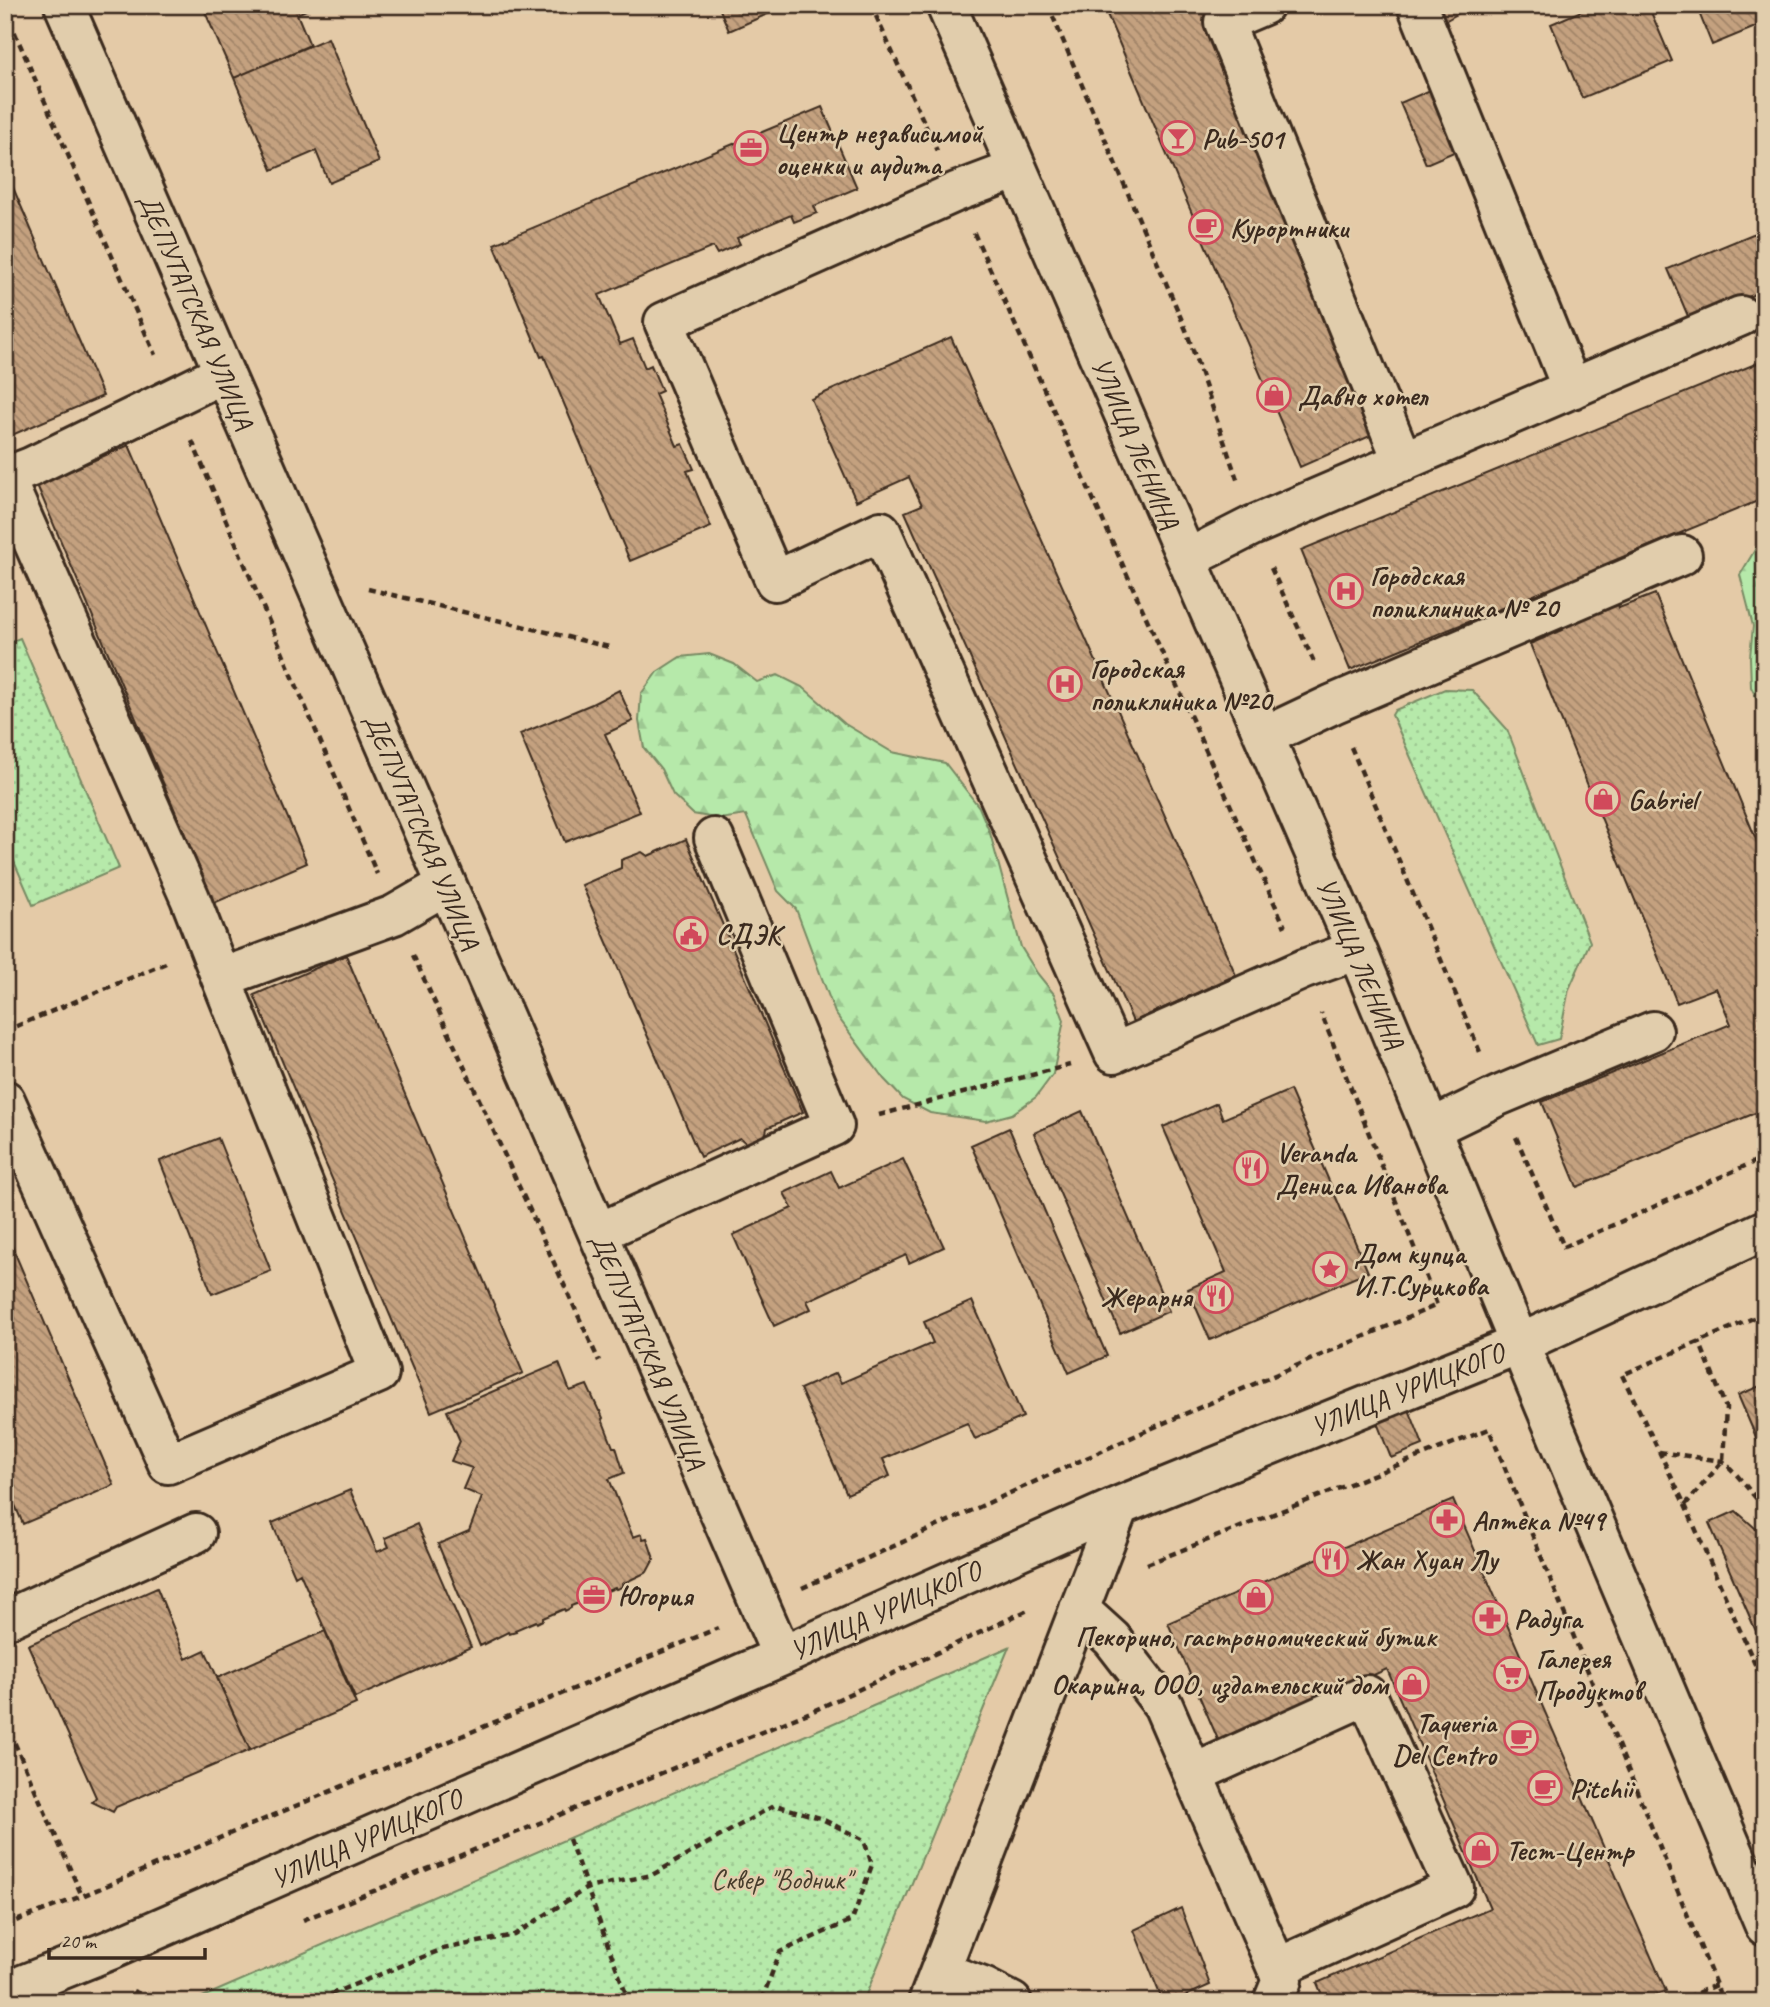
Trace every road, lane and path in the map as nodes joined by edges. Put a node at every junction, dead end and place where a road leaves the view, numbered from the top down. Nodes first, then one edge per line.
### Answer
1 (64, 5) edge
2 (871, 5) edge
3 (946, 5) edge
4 (1048, 5) edge
5 (1264, 5) edge
6 (1417, 5) edge
7 (5, 10) edge
8 (1017, 169) junction
9 (956, 192) junction
10 (1741, 316) dead end
11 (224, 373) junction
12 (1572, 389) junction
13 (174, 398) junction
14 (1402, 462) junction
15 (5, 478) edge
16 (1252, 526) junction
17 (1682, 555) dead end
18 (1187, 559) junction
19 (366, 589) dead end
20 (609, 647) dead end
21 (1333, 705) junction
22 (1265, 736) junction
23 (714, 838) dead end
24 (446, 885) junction
25 (394, 915) junction
26 (1357, 950) junction
27 (214, 962) junction
28 (1304, 969) junction
29 (5, 1031) edge
30 (1653, 1031) dead end
31 (1114, 1053) junction
32 (1498, 1096) junction
33 (5, 1100) edge
34 (834, 1126) junction
35 (1430, 1129) junction
36 (1765, 1157) edge
37 (1765, 1230) edge
38 (598, 1233) junction
39 (1765, 1313) edge
40 (1699, 1341) junction
41 (1519, 1344) junction
42 (604, 1373) dead end
43 (1659, 1452) junction
44 (1723, 1461) junction
45 (1685, 1505) junction
46 (1119, 1506) junction
47 (1765, 1510) edge
48 (196, 1533) dead end
49 (802, 1588) dead end
50 (1033, 1607) dead end
51 (1079, 1609) junction
52 (5, 1620) edge
53 (721, 1627) dead end
54 (782, 1656) junction
55 (1765, 1687) edge
56 (5, 1721) edge
57 (1193, 1774) junction
58 (569, 1839) dead end
59 (587, 1888) junction
60 (82, 1896) junction
61 (299, 1922) dead end
62 (5, 1925) edge
63 (1765, 1926) edge
64 (145, 1985) dead end
65 (1275, 1985) edge
66 (1716, 1985) dead end
67 (14, 1986) edge
68 (934, 1986) edge
69 (132, 1990) junction
70 (137, 2002) edge
71 (160, 2002) edge
72 (322, 2002) edge
73 (629, 2002) edge
74 (761, 2002) edge
75 (1012, 2002) edge
76 (1676, 2002) edge

1 - 11 street, ДЕПУТАТСКАЯ УЛИЦА
2 - 9 path
3 - 8 street, УЛИЦА ЛЕНИНА
4 - 16 path
5 - 14 street
6 - 12 street
7 - 13 path
8 - 9 street
8 - 18 street, УЛИЦА ЛЕНИНА
9 - 28 path
9 - 31 street
10 - 12 street
11 - 13 street
11 - 24 street, ДЕПУТАТСКАЯ УЛИЦА
12 - 14 street
13 - 15 street
13 - 25 path
14 - 16 street
15 - 27 street
16 - 18 street
16 - 21 path
17 - 21 street
18 - 22 street, УЛИЦА ЛЕНИНА
19 - 20 path
21 - 22 street
21 - 32 path
22 - 26 street, УЛИЦА ЛЕНИНА
23 - 34 street
24 - 25 street
24 - 38 street, ДЕПУТАТСКАЯ УЛИЦА
25 - 27 street
25 - 42 path
26 - 28 street
26 - 35 street, УЛИЦА ЛЕНИНА
27 - 29 path
27 - 33 street
28 - 31 street
28 - 49 path
30 - 32 street
31 - 34 path
32 - 35 street
32 - 36 path
34 - 38 street
35 - 41 street, УЛИЦА ЛЕНИНА
37 - 41 street, УЛИЦА УРИЦКОГО
38 - 54 street, ДЕПУТАТСКАЯ УЛИЦА
39 - 40 path
40 - 43 path
40 - 44 path
41 - 46 street, УЛИЦА УРИЦКОГО
41 - 63 street, УЛИЦА ЛЕНИНА
43 - 44 path
43 - 45 path
44 - 45 path
44 - 47 path
45 - 55 path
46 - 51 street
46 - 54 street, УЛИЦА УРИЦКОГО
48 - 52 street
50 - 61 path
51 - 57 street
51 - 68 street
53 - 60 path
54 - 67 street, УЛИЦА УРИЦКОГО
56 - 60 path
57 - 65 street
57 - 65 street
58 - 59 path
59 - 72 path
59 - 73 path
59 - 74 path
60 - 62 path
64 - 69 path
66 - 76 path
68 - 75 street
69 - 70 path
69 - 71 path

